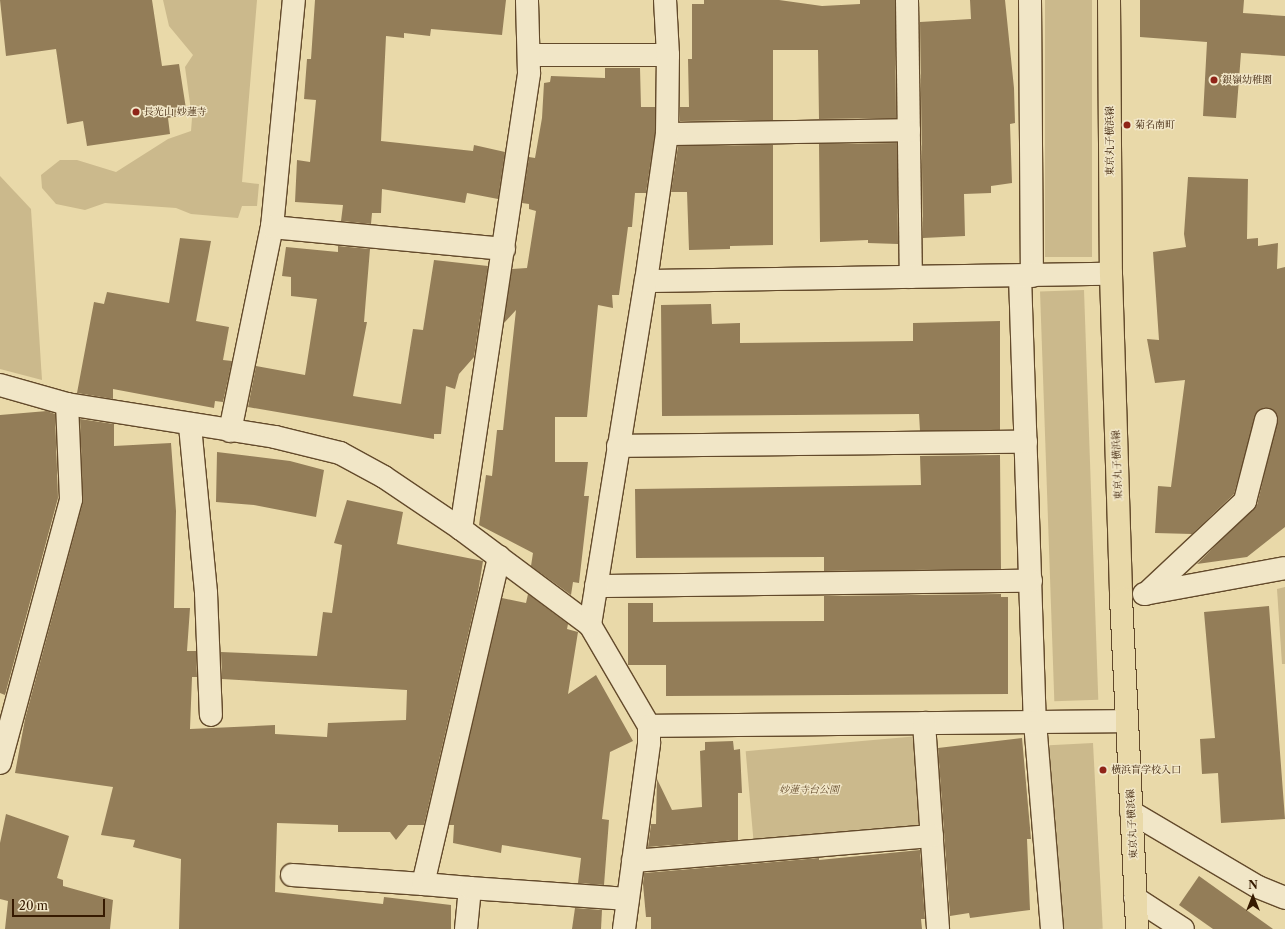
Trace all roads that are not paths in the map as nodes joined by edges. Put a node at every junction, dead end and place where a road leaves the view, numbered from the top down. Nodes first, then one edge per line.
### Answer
1 (294, 0) edge
2 (527, 0) edge
3 (665, 0) edge
4 (907, 0) edge
5 (1030, 0) edge
6 (1109, 0) edge
7 (529, 55) junction
8 (668, 55) junction
9 (909, 130) junction
10 (667, 134) junction
11 (272, 227) junction
12 (504, 250) junction
13 (1111, 274) junction
14 (1026, 276) junction
15 (911, 277) junction
16 (646, 281) junction
17 (0, 385) edge
18 (66, 404) junction
19 (1266, 420) dead end
20 (190, 426) junction
21 (230, 431) junction
22 (1026, 442) junction
23 (618, 446) junction
24 (461, 529) junction
25 (499, 557) junction
26 (1285, 568) edge
27 (1030, 581) junction
28 (596, 586) junction
29 (1146, 594) junction
30 (1121, 598) junction
31 (590, 625) junction
32 (211, 714) dead end
33 (1127, 721) junction
34 (1035, 722) junction
35 (924, 723) junction
36 (649, 726) junction
37 (0, 763) edge
38 (1131, 812) junction
39 (932, 836) junction
40 (633, 861) junction
41 (292, 875) dead end
42 (423, 884) junction
43 (470, 888) junction
44 (1135, 898) junction
45 (1285, 898) edge
46 (628, 899) junction
47 (466, 929) edge
48 (624, 929) edge
49 (938, 929) edge
50 (1052, 929) edge
51 (1137, 929) edge
52 (1183, 929) edge

1 - 11 street
2 - 7 street
3 - 8 street
4 - 9 street
5 - 14 street
6 - 13 main road, 東京丸子横浜線
7 - 8 street
7 - 12 street
8 - 10 street
9 - 10 street
9 - 15 street
10 - 16 street
11 - 12 street
11 - 21 street
12 - 24 street
13 - 14 street
13 - 30 main road, 東京丸子横浜線
14 - 15 street
14 - 22 street
15 - 16 street
16 - 23 street
17 - 18 street
18 - 20 street
18 - 37 street
19 - 29 street
20 - 21 street
20 - 32 street
21 - 24 street
22 - 23 street
22 - 27 street
23 - 28 street
24 - 25 street
25 - 31 street
25 - 42 street
26 - 29 street
27 - 28 street
27 - 34 street
28 - 31 street
29 - 30 street
30 - 33 main road, 東京丸子横浜線
31 - 36 street
33 - 34 street
33 - 38 main road, 東京丸子横浜線
34 - 35 street
34 - 50 street
35 - 36 street
35 - 39 street
36 - 40 street
38 - 44 main road, 東京丸子横浜線
38 - 45 street
39 - 40 street
39 - 49 street
40 - 46 street
41 - 42 street
42 - 43 street
43 - 46 street
43 - 47 street
44 - 51 main road, 東京丸子横浜線
44 - 52 street
46 - 48 street

